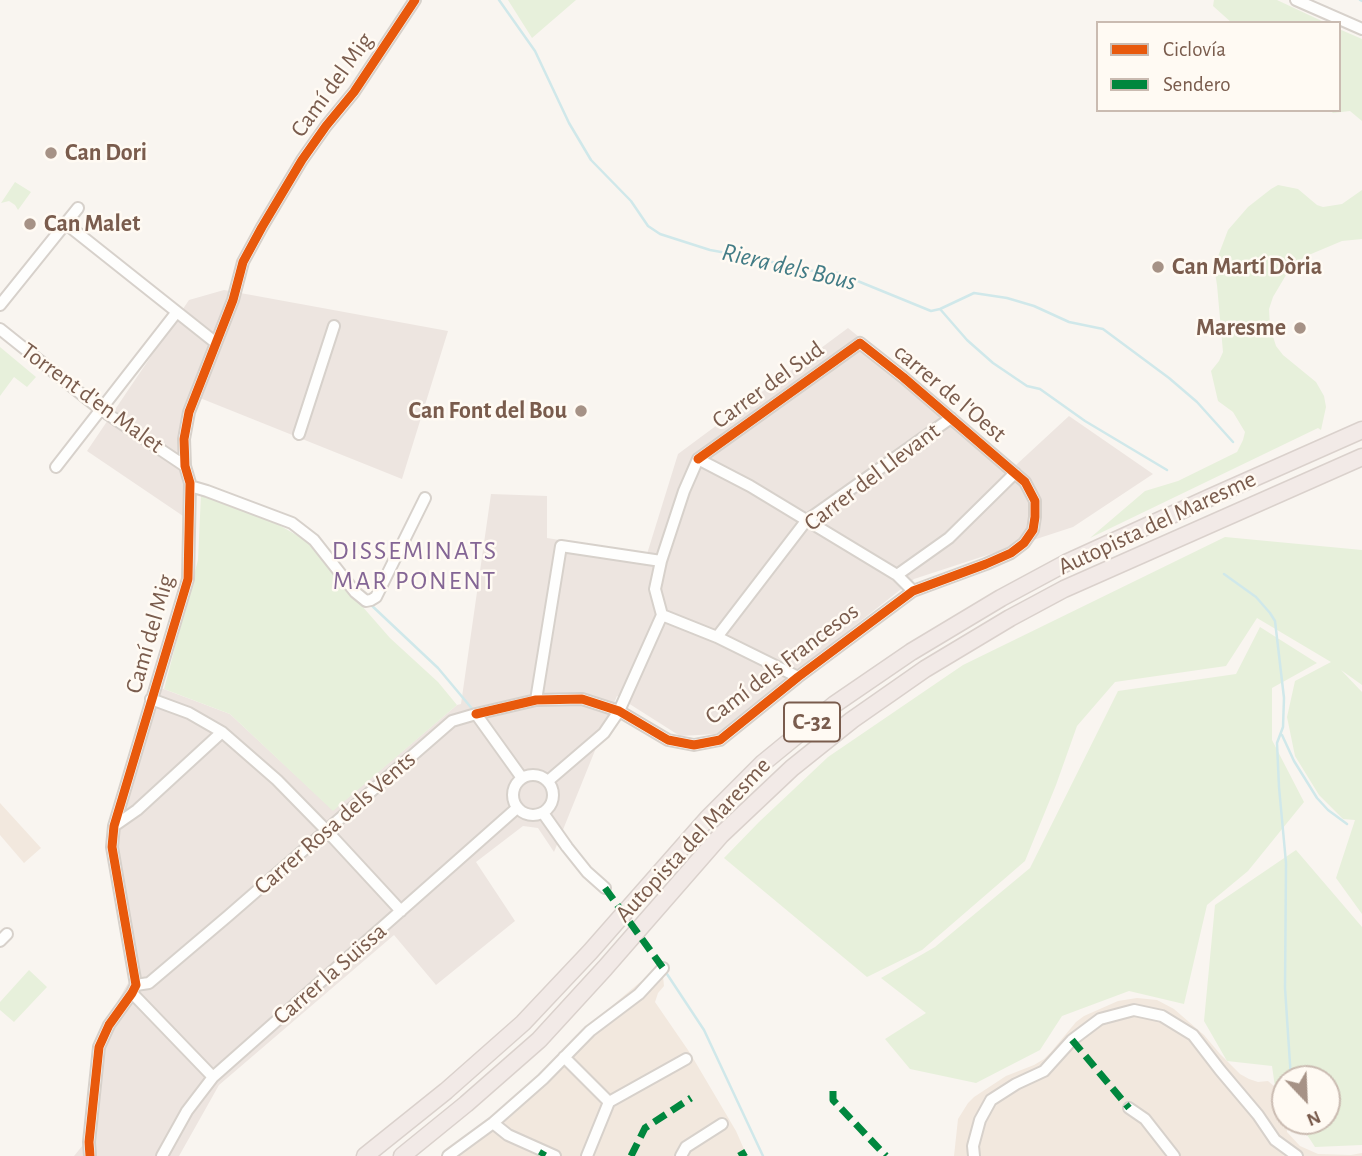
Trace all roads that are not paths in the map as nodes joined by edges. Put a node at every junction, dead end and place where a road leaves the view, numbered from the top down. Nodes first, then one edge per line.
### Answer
1 (415, 0) edge
2 (1296, 0) edge
3 (1362, 29) edge
4 (78, 208) dead end
5 (65, 223) junction
6 (0, 305) edge
7 (176, 313) junction
8 (334, 326) dead end
9 (0, 329) edge
10 (216, 343) junction
11 (860, 343) joint
12 (100, 409) junction
13 (951, 418) junction
14 (1362, 430) edge
15 (299, 434) dead end
16 (1362, 457) edge
17 (698, 459) junction
18 (185, 466) junction
19 (56, 467) dead end
20 (1015, 473) junction
21 (190, 486) junction
22 (425, 498) dead end
23 (806, 521) junction
24 (661, 561) junction
25 (897, 575) junction
26 (913, 591) junction
27 (662, 615) junction
28 (717, 638) junction
29 (798, 677) junction
30 (151, 699) junction
31 (536, 700) junction
32 (619, 711) junction
33 (476, 714) junction
34 (222, 733) junction
35 (522, 778) junction
36 (548, 781) junction
37 (517, 808) junction
38 (543, 813) junction
39 (114, 825) junction
40 (327, 831) junction
41 (605, 888) dead end
42 (401, 911) junction
43 (663, 968) dead end
44 (134, 989) junction
45 (564, 1057) junction
46 (686, 1059) dead end
47 (213, 1077) junction
48 (609, 1102) junction
49 (1129, 1108) dead end
50 (493, 1123) junction
51 (722, 1124) dead end
52 (1276, 1140) junction
53 (466, 1142) junction
54 (90, 1156) edge
55 (162, 1156) edge
56 (365, 1156) edge
57 (402, 1156) edge
58 (447, 1156) edge
59 (467, 1156) edge
60 (555, 1156) edge
61 (587, 1156) edge
62 (681, 1156) edge
63 (974, 1156) edge
64 (1174, 1156) edge
65 (1277, 1156) edge
66 (1297, 1156) edge

1 - 10 street, Camí del Mig
2 - 3 street
4 - 5 street
5 - 6 street
5 - 7 street
7 - 10 street
7 - 12 street
8 - 15 street
9 - 12 street, Torrent d'en Malet
10 - 18 street, Camí del Mig
11 - 13 street, carrer de l'Oest
11 - 17 street, Carrer del Sud
12 - 18 street, Torrent d'en Malet
12 - 19 street
13 - 20 street, carrer de l'Oest
13 - 23 street, Carrer del Llevant
14 - 56 highway, Autopista del Maresme / C-32
16 - 57 highway, Autopista del Maresme / C-32
17 - 23 street
17 - 24 street
18 - 21 street, Camí del Mig
20 - 25 street
20 - 26 street, Camí dels Francesos
21 - 22 street
21 - 30 street, Camí del Mig
23 - 25 street
23 - 28 street, Carrer del Llevant
24 - 27 street
24 - 31 street
25 - 26 street
26 - 29 street, Camí dels Francesos
27 - 28 street
27 - 32 street
28 - 29 street
29 - 32 street, Camí dels Francesos
30 - 34 street
30 - 39 street, Camí del Mig
31 - 32 street, Camí dels Francesos
31 - 33 street, Camí dels Francesos
32 - 36 street
33 - 35 street
33 - 40 street, Carrer Rosa dels Vents
34 - 39 street
34 - 40 street
35 - 36 street
35 - 37 street
36 - 38 street
37 - 38 street
37 - 42 street, Carrer la Suïssa
38 - 41 street
39 - 44 street, Camí del Mig
40 - 42 street
40 - 44 street, Carrer Rosa dels Vents
42 - 47 street, Carrer la Suïssa
43 - 45 street
44 - 47 street
44 - 54 street
45 - 48 street
45 - 50 street
46 - 48 street
47 - 55 street, Carrer la Suïssa
48 - 61 street
49 - 64 street
50 - 53 street
50 - 60 street
51 - 62 street
52 - 63 street
52 - 65 street
52 - 66 street
53 - 58 street
53 - 59 street

